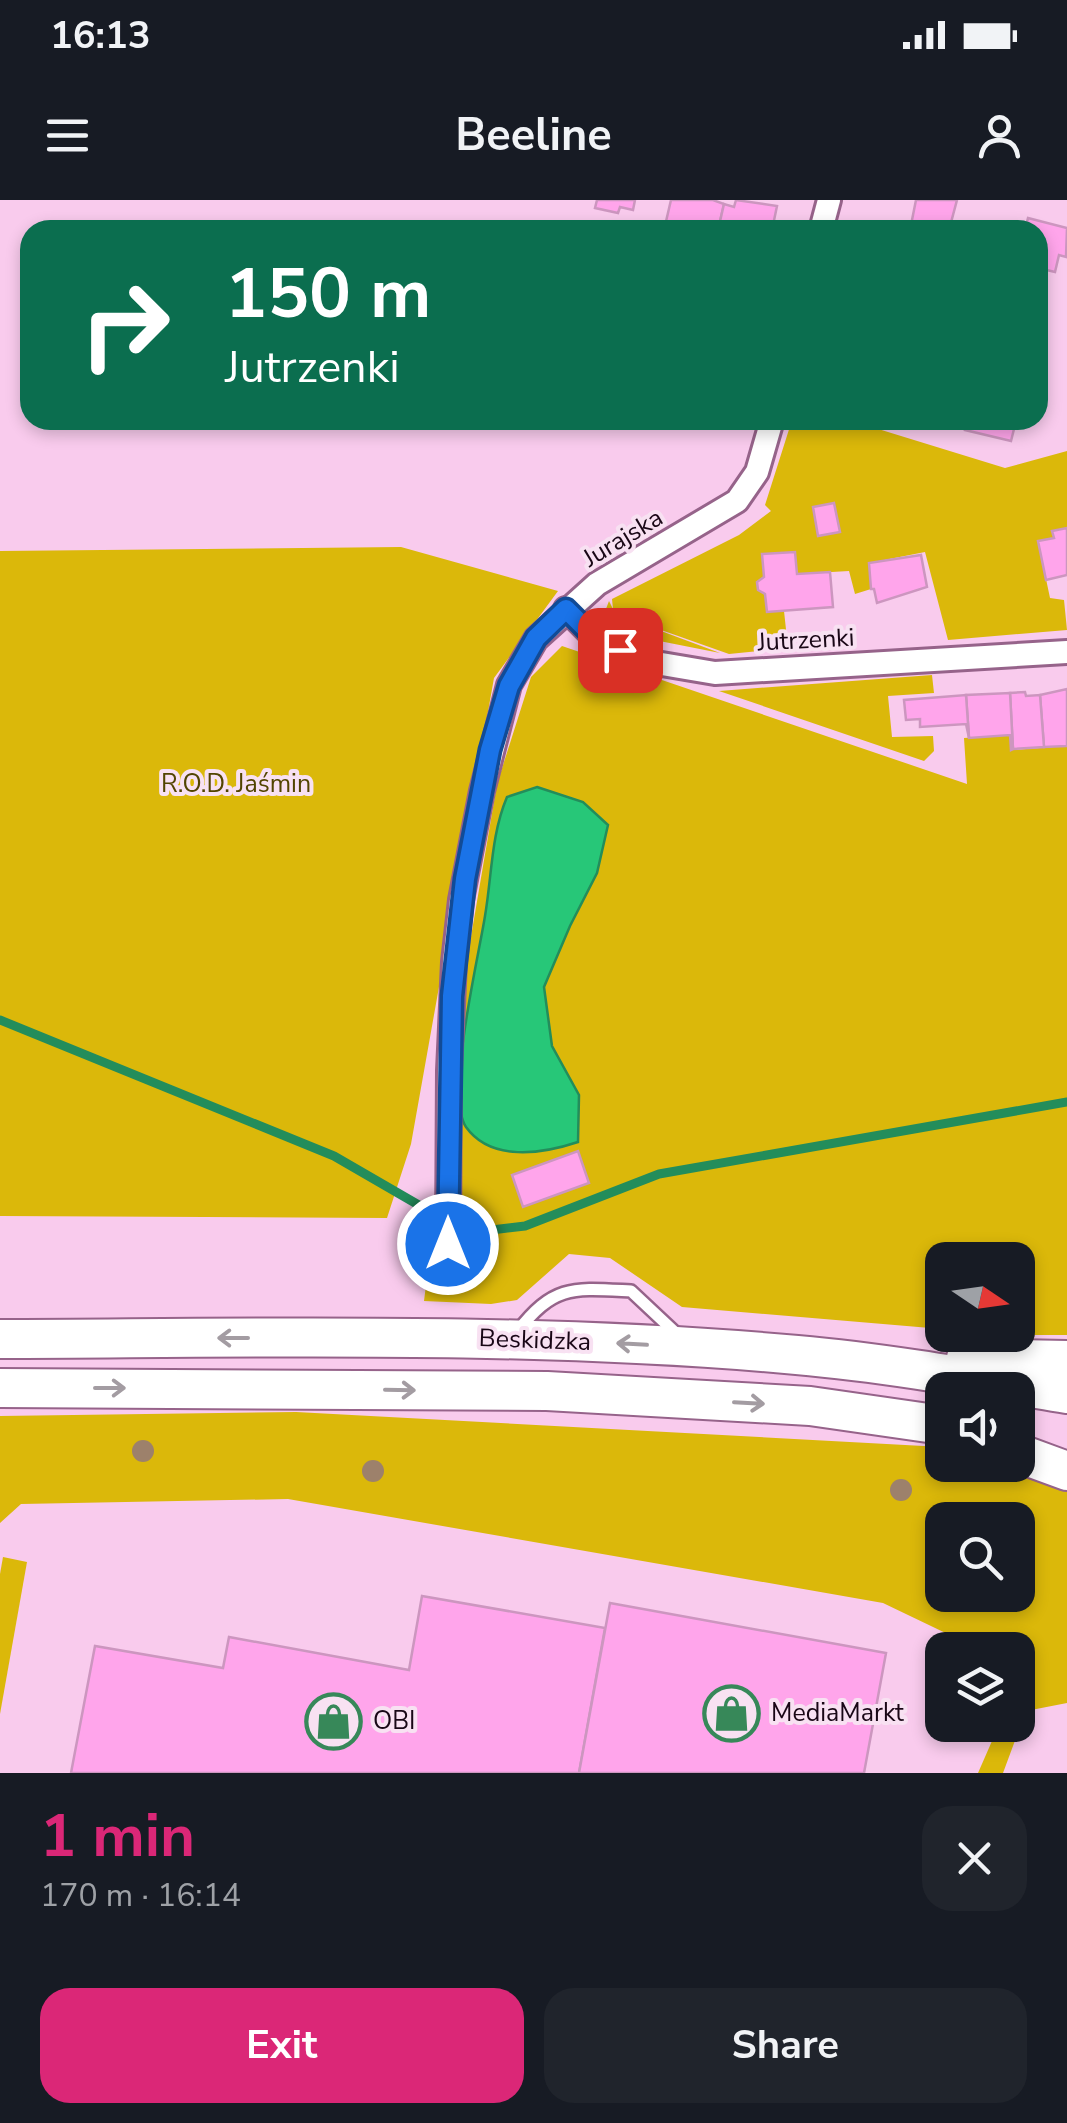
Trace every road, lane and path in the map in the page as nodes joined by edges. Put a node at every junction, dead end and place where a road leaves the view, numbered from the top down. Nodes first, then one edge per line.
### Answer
1 (769, 430) edge
2 (566, 609) junction
3 (1067, 652) edge
4 (448, 1244) dead end
5 (512, 1338) junction
6 (0, 1339) edge
7 (688, 1347) junction
8 (799, 1355) junction
9 (1067, 1360) edge
10 (4, 1389) edge
11 (1067, 1394) edge
12 (925, 1423) edge
13 (1035, 1440) edge
14 (1067, 1446) edge
15 (1035, 1460) edge
16 (1067, 1472) edge

1 - 2 street, Jurajska
2 - 3 street, Jutrzenki
2 - 4 street, Jurajska
5 -> 6 main road, Beskidzka
7 -> 5 main road, Beskidzka
5 - 7 lane
7 - 8 main road, Beskidzka
8 - 9 main road
8 - 11 main road, Beskidzka
10 -> 12 main road, Beskidzka
13 - 14 main road
15 - 16 main road

